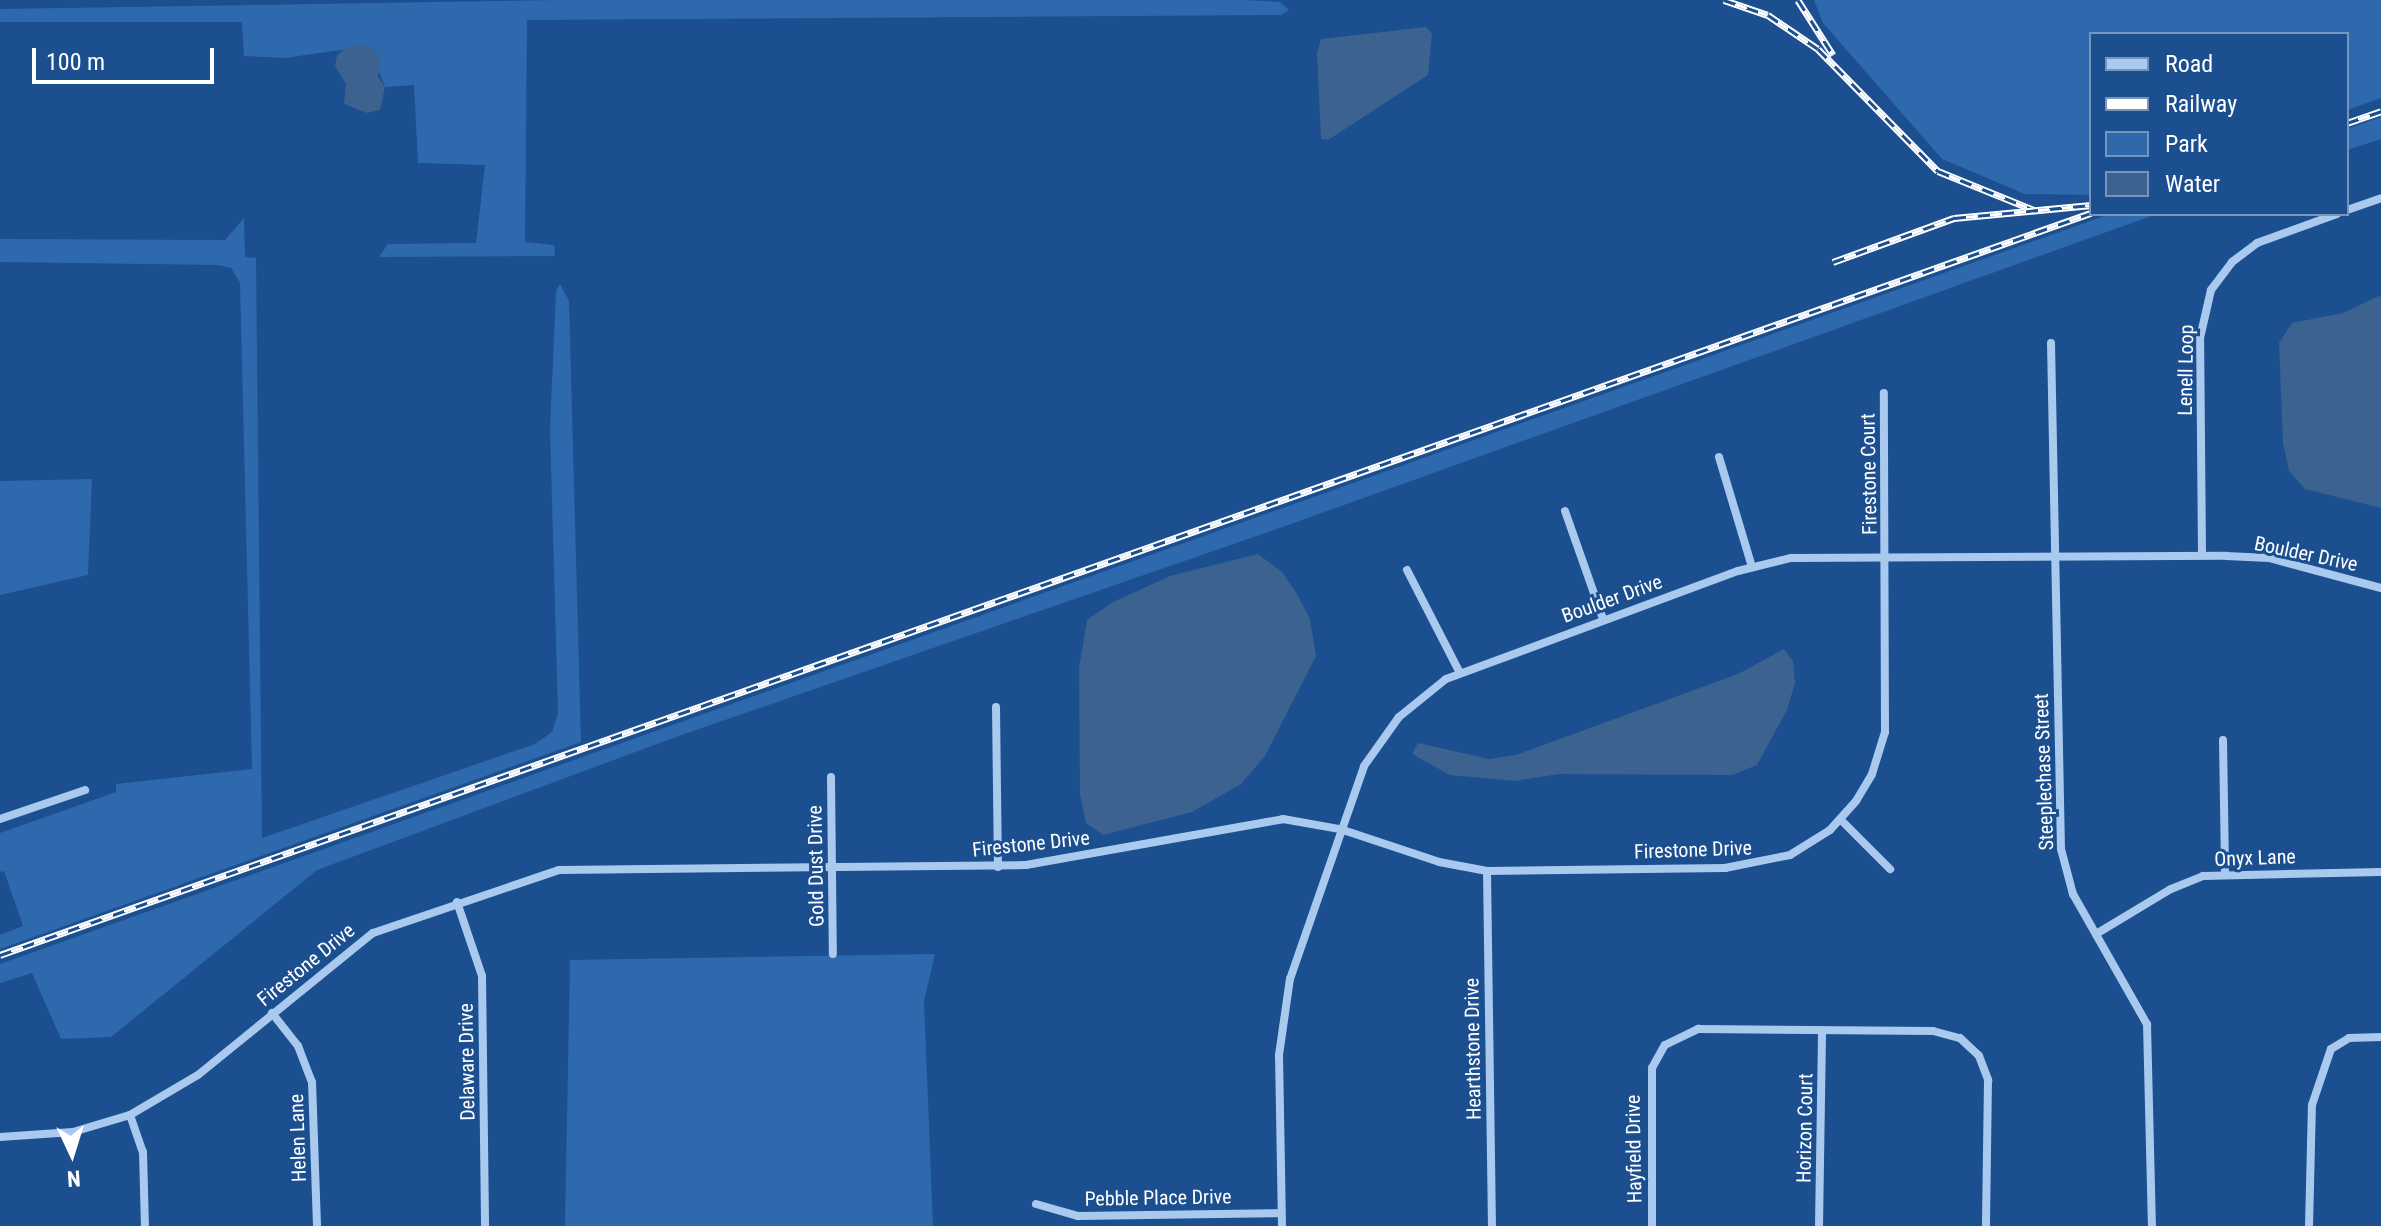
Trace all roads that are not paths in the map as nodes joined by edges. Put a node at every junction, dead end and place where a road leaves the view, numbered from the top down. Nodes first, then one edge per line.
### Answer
1 (2381, 198) edge
2 (2349, 209) edge
3 (2331, 216) edge
4 (2051, 343) dead end
5 (1884, 393) dead end
6 (1719, 457) dead end
7 (1565, 511) dead end
8 (2054, 554) junction
9 (1886, 555) junction
10 (2202, 555) junction
11 (1752, 567) junction
12 (1407, 570) dead end
13 (2381, 588) edge
14 (1603, 619) junction
15 (1460, 673) junction
16 (996, 707) dead end
17 (2223, 740) dead end
18 (831, 777) dead end
19 (85, 790) dead end
20 (0, 819) edge
21 (1840, 819) junction
22 (1340, 829) junction
23 (998, 867) junction
24 (832, 868) junction
25 (1890, 869) dead end
26 (1487, 871) junction
27 (2381, 872) edge
28 (2225, 873) junction
29 (457, 902) junction
30 (2096, 934) junction
31 (833, 954) dead end
32 (272, 1013) junction
33 (1822, 1030) junction
34 (2381, 1037) edge
35 (130, 1115) junction
36 (0, 1137) edge
37 (1036, 1204) dead end
38 (1281, 1213) junction
39 (145, 1226) edge
40 (317, 1226) edge
41 (485, 1226) edge
42 (1282, 1226) edge
43 (1492, 1226) edge
44 (1652, 1226) edge
45 (1819, 1226) edge
46 (1986, 1226) edge
47 (2152, 1226) edge
48 (2309, 1226) edge

1 - 2 street
3 - 10 street, Lenell Loop
4 - 8 street, Steeplechase Street
5 - 9 street, Firestone Court
6 - 11 street
7 - 14 street
8 - 9 street, Boulder Drive
8 - 10 street, Boulder Drive
8 - 30 street, Steeplechase Street
9 - 11 street, Boulder Drive
9 - 21 street, Firestone Drive
10 - 13 street, Boulder Drive
11 - 14 street, Boulder Drive
12 - 15 street
14 - 15 street, Boulder Drive
15 - 22 street, Boulder Drive
16 - 23 street
17 - 28 street
18 - 24 street, Gold Dust Drive
19 - 20 street
21 - 25 street
21 - 26 street, Firestone Drive
22 - 23 street, Firestone Drive
22 - 26 street, Firestone Drive
22 - 38 street, Boulder Drive
23 - 24 street, Firestone Drive
24 - 29 street, Firestone Drive
24 - 31 street, Gold Dust Drive
26 - 43 street, Hearthstone Drive
27 - 28 street, Onyx Lane
28 - 30 street, Onyx Lane
29 - 32 street, Firestone Drive
29 - 41 street, Delaware Drive
30 - 47 street, Steeplechase Street
32 - 35 street, Firestone Drive
32 - 40 street, Helen Lane
33 - 44 street, Hayfield Drive
33 - 45 street, Horizon Court
33 - 46 street, Hayfield Drive
34 - 48 street
35 - 36 street, Firestone Drive
35 - 39 street
37 - 38 street, Pebble Place Drive
38 - 42 street, Boulder Drive

